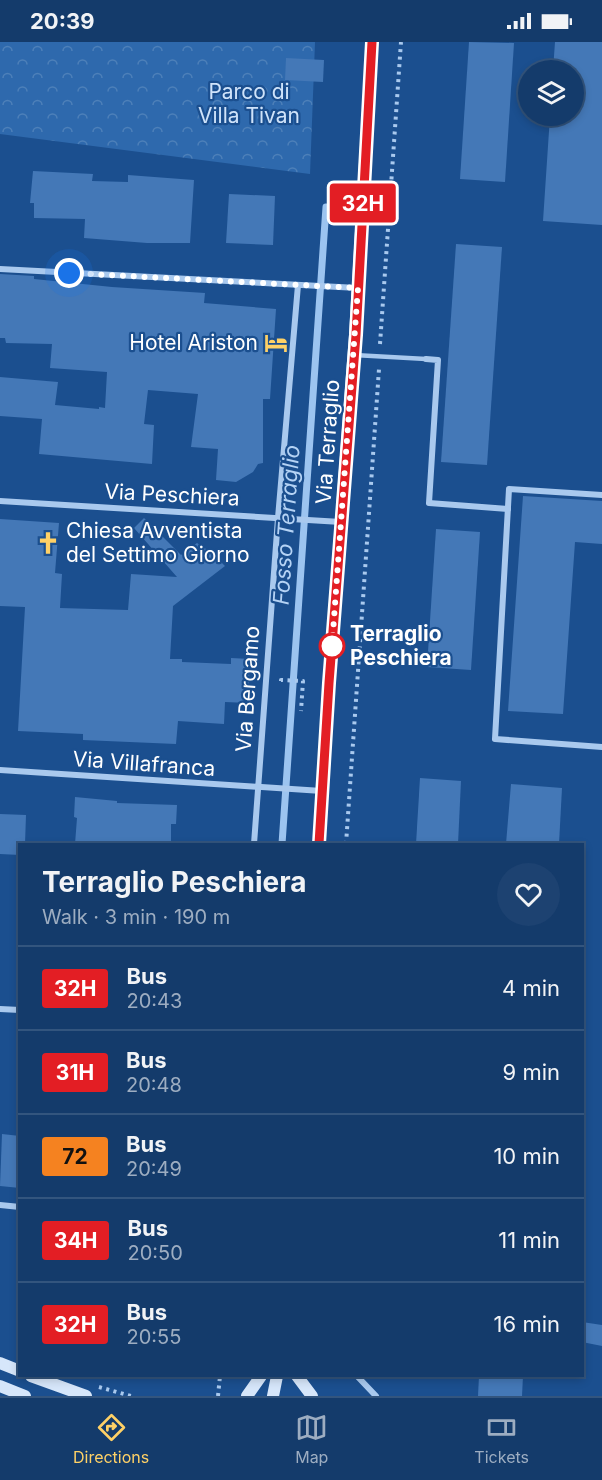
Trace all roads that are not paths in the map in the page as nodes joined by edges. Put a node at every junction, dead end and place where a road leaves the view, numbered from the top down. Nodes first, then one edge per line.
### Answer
1 (372, 42) edge
2 (0, 269) edge
3 (298, 285) junction
4 (358, 288) junction
5 (354, 355) junction
6 (426, 359) joint
7 (602, 495) edge
8 (0, 501) edge
9 (508, 509) junction
10 (278, 518) junction
11 (341, 522) junction
12 (602, 747) edge
13 (0, 770) edge
14 (257, 788) junction
15 (322, 791) junction
16 (254, 843) edge
17 (319, 843) edge
18 (0, 1009) edge
19 (18, 1010) edge
20 (0, 1205) edge
21 (18, 1206) edge
22 (0, 1363) edge
23 (18, 1370) edge
24 (34, 1377) edge
25 (260, 1377) edge
26 (277, 1377) edge
27 (297, 1377) edge
28 (298, 1377) edge
29 (358, 1377) edge
30 (0, 1386) edge
31 (25, 1396) edge
32 (86, 1396) edge
33 (247, 1396) edge
34 (273, 1396) edge
35 (300, 1396) edge
36 (312, 1396) edge
37 (376, 1396) edge

1 - 4 main road, Via Terraglio
2 - 3 street
3 - 4 street
3 - 10 street, Via Bergamo
4 - 5 main road, Via Terraglio
5 - 6 lane
5 - 11 main road, Via Terraglio
6 - 9 street
7 - 9 street
8 - 10 street, Via Peschiera
9 - 12 street
10 - 11 street, Via Peschiera
10 - 14 street, Via Bergamo
11 - 15 main road, Via Terraglio
13 - 14 street, Via Villafranca
14 - 15 street, Via Villafranca
14 - 16 street, Via Bergamo
15 - 17 main road, Via Terraglio
18 - 19 street
20 - 21 street
22 - 23 main road
24 - 32 main road
25 - 33 main road
26 - 34 main road
27 - 35 main road
28 - 36 main road
29 - 37 street
30 - 31 main road

